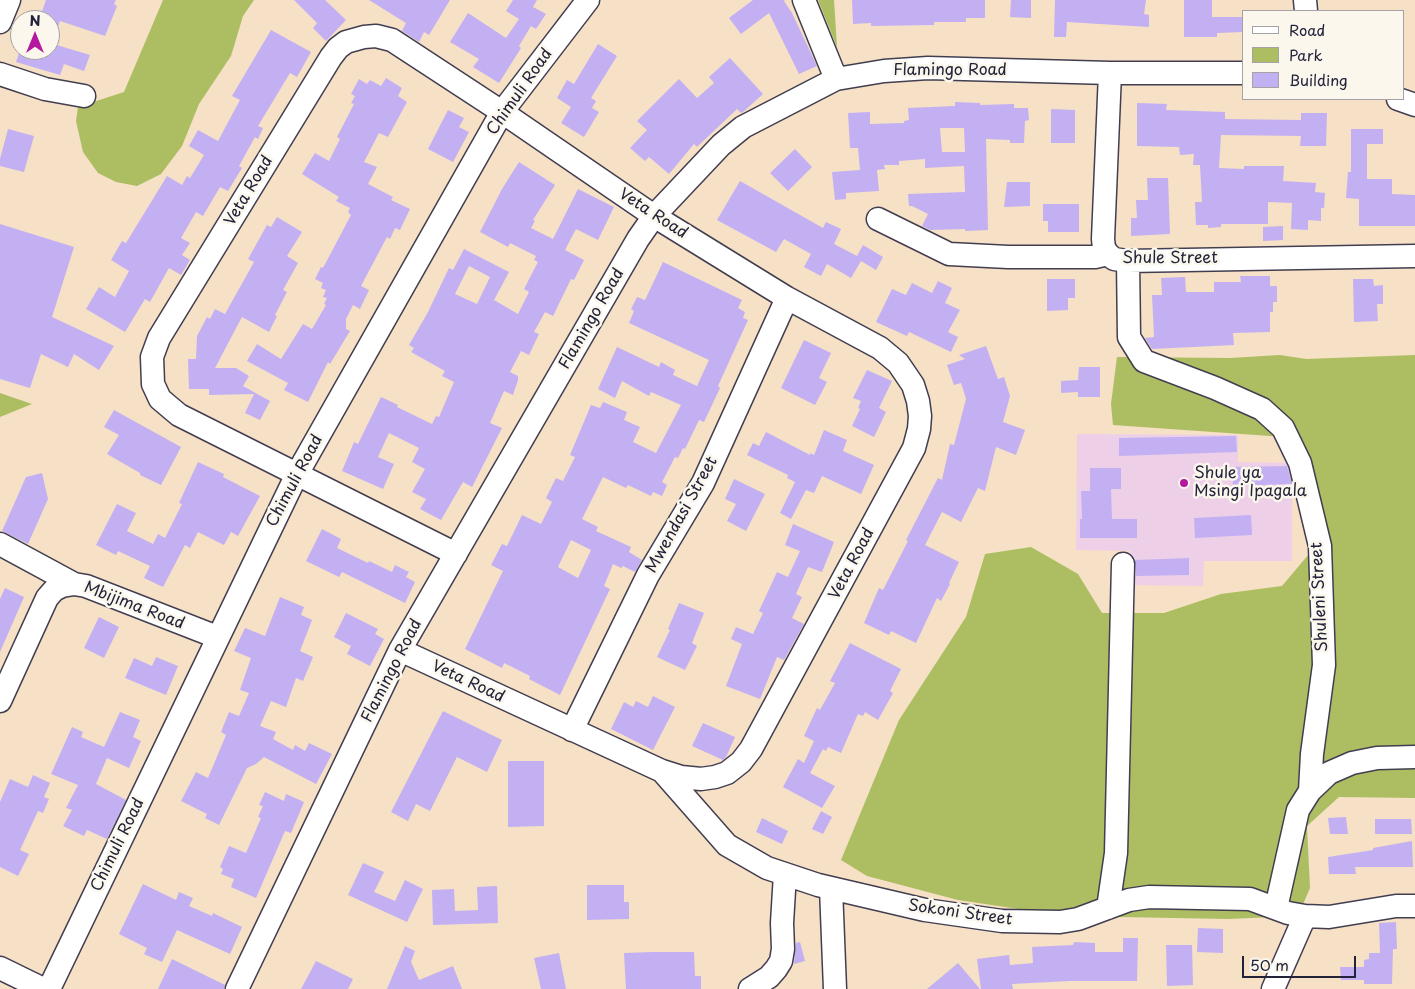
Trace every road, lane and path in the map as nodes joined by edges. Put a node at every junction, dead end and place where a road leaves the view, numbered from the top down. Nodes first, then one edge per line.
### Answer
1 (9, 0) edge
2 (588, 0) edge
3 (804, 0) edge
4 (0, 22) edge
5 (1242, 73) edge
6 (0, 74) edge
7 (1110, 74) junction
8 (836, 79) junction
9 (84, 96) dead end
10 (1401, 100) edge
11 (1415, 105) edge
12 (502, 112) junction
13 (654, 216) junction
14 (878, 219) dead end
15 (1415, 256) edge
16 (1118, 257) junction
17 (787, 298) junction
18 (297, 474) junction
19 (0, 544) edge
20 (456, 554) junction
21 (1123, 564) dead end
22 (74, 584) junction
23 (217, 638) junction
24 (400, 650) junction
25 (0, 701) edge
26 (572, 730) junction
27 (1415, 757) edge
28 (662, 771) junction
29 (1310, 791) junction
30 (785, 874) junction
31 (831, 888) junction
32 (1415, 906) edge
33 (1108, 908) junction
34 (1276, 908) junction
35 (1305, 916) junction
36 (0, 968) edge
37 (43, 989) edge
38 (49, 989) edge
39 (237, 989) edge
40 (750, 989) edge
41 (835, 989) edge
42 (1273, 989) edge

1 - 4 street
2 - 12 street, Chimuli Road
3 - 8 street
5 - 7 street, Flamingo Road
6 - 9 street
7 - 8 street, Flamingo Road
7 - 16 street, Shule Street
8 - 13 street, Flamingo Road
10 - 11 street
12 - 13 street, Veta Road
12 - 18 street, Chimuli Road
12 - 18 street, Veta Road
13 - 17 street, Veta Road
13 - 20 street, Flamingo Road
14 - 16 street
15 - 16 street, Shule Street
16 - 29 street, Shuleni Street
17 - 26 street, Mwendasi Street
17 - 28 street, Veta Road
18 - 20 street, Veta Road
18 - 23 street, Chimuli Road
19 - 22 street
20 - 24 street, Flamingo Road
21 - 33 street
22 - 23 street, Mbijima Road
22 - 25 street, Mbijima Road
23 - 38 street, Chimuli Road
24 - 26 street, Veta Road
24 - 39 street, Flamingo Road
26 - 28 street, Veta Road
27 - 29 street, Shuleni Street
28 - 30 street, Sokoni Street
29 - 34 street, Shuleni Street
30 - 31 street, Sokoni Street
30 - 40 street
31 - 33 street, Sokoni Street
31 - 41 street
32 - 35 street, Sokoni Street
33 - 34 street, Sokoni Street
34 - 35 street, Sokoni Street
35 - 42 street
36 - 37 street

